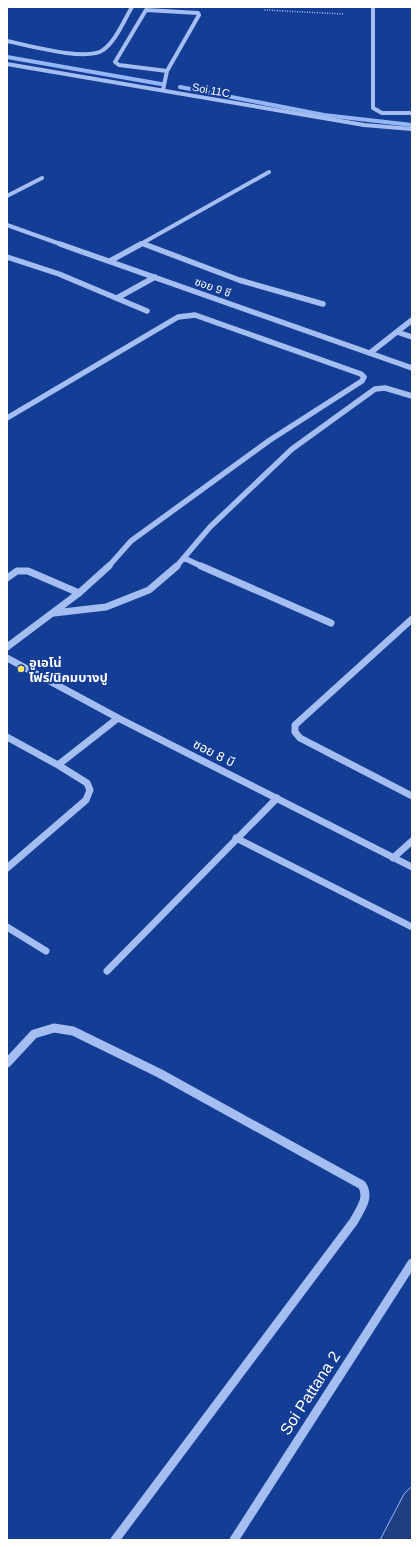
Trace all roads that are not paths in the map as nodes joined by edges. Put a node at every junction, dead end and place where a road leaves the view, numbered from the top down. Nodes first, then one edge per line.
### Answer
1 (132, 7) edge
2 (373, 7) edge
3 (8, 42) edge
4 (7, 64) edge
5 (167, 71) junction
6 (163, 90) junction
7 (412, 113) edge
8 (412, 129) edge
9 (269, 172) dead end
10 (42, 178) dead end
11 (7, 196) edge
12 (7, 225) edge
13 (142, 243) junction
14 (7, 257) edge
15 (110, 261) junction
16 (155, 277) junction
17 (117, 298) junction
18 (323, 304) dead end
19 (147, 311) dead end
20 (412, 320) edge
21 (397, 332) junction
22 (412, 337) edge
23 (370, 353) junction
24 (412, 368) edge
25 (412, 396) edge
26 (7, 418) edge
27 (184, 558) junction
28 (7, 578) edge
29 (79, 593) junction
30 (51, 613) junction
31 (412, 619) edge
32 (331, 623) dead end
33 (7, 647) edge
34 (7, 658) edge
35 (118, 718) junction
36 (7, 737) edge
37 (58, 765) junction
38 (412, 796) edge
39 (277, 798) junction
40 (236, 838) junction
41 (412, 841) edge
42 (393, 858) junction
43 (412, 867) edge
44 (7, 868) edge
45 (7, 927) edge
46 (412, 927) edge
47 (46, 951) dead end
48 (107, 970) dead end
49 (7, 1064) edge
50 (412, 1263) edge
51 (115, 1540) edge
52 (234, 1540) edge

1 - 3 street
2 - 7 street
4 - 6 street, Soi 11C
5 - 5 street
5 - 6 street
6 - 8 street, Soi 11C
9 - 13 street
10 - 11 street
12 - 15 street, ซอย 9 ซี
13 - 15 street
13 - 18 street
14 - 17 street
15 - 16 street, ซอย 9 ซี
16 - 17 street
16 - 23 street, ซอย 9 ซี
17 - 19 street
20 - 21 street
21 - 22 street
21 - 23 street
23 - 24 street, ซอย 9 ซี
25 - 27 street
26 - 29 street
27 - 30 street
27 - 32 street
28 - 29 street
29 - 30 street
30 - 33 street
31 - 38 street
34 - 35 street, ซอย 8 บี
35 - 37 street
35 - 39 street, ซอย 8 บี
36 - 37 street
37 - 44 street
39 - 40 street
39 - 42 street, ซอย 8 บี
40 - 46 street
40 - 48 street
41 - 42 street
42 - 43 street, ซอย 8 บี
45 - 47 street
49 - 51 street
50 - 52 street, Soi Pattana 2

